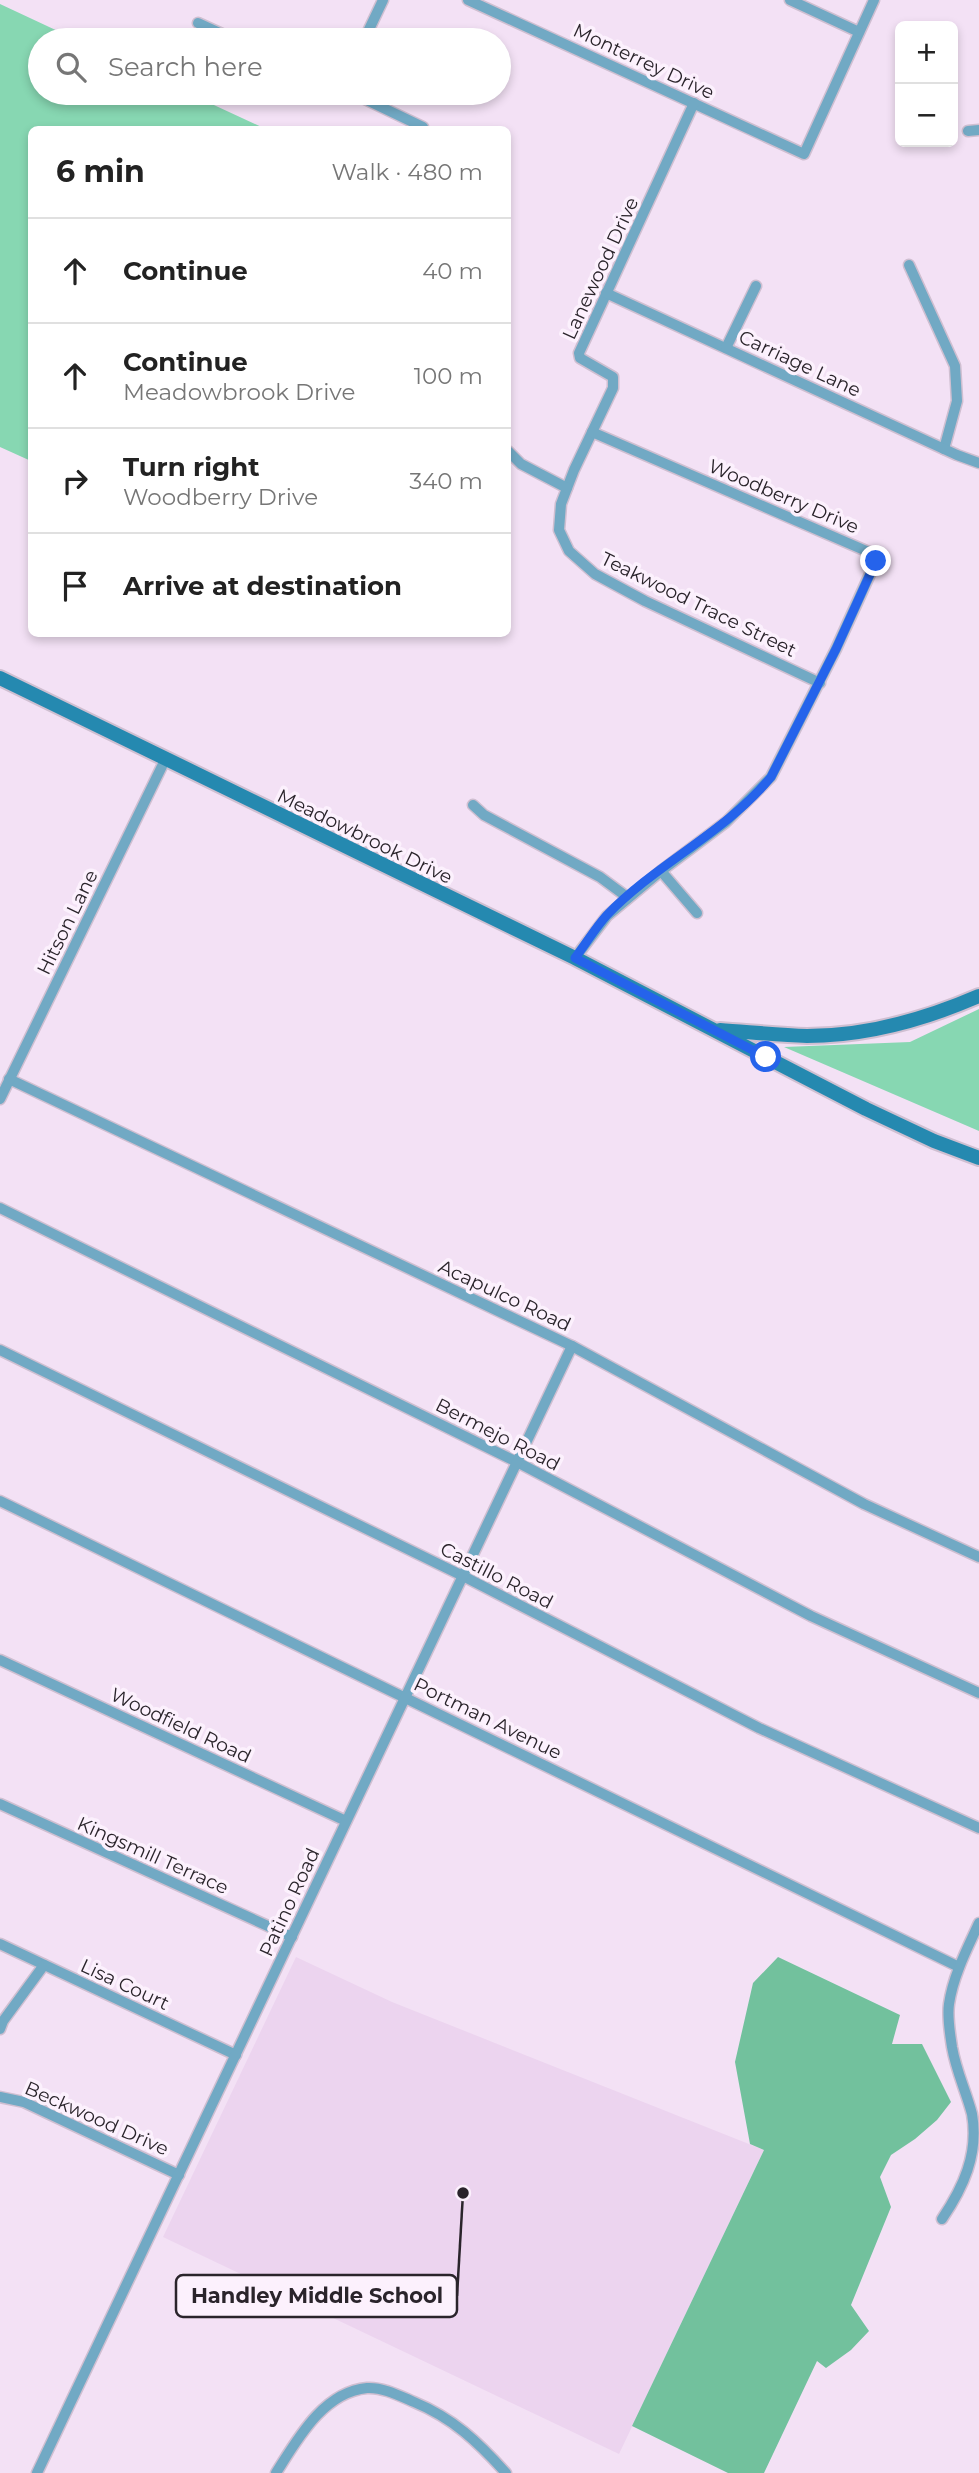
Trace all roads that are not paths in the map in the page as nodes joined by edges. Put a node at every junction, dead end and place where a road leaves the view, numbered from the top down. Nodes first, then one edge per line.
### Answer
1 (383, 0) edge
2 (468, 0) edge
3 (790, 0) edge
4 (874, 0) edge
5 (198, 23) dead end
6 (209, 28) edge
7 (370, 28) edge
8 (859, 32) junction
9 (694, 103) junction
10 (377, 105) edge
11 (421, 126) edge
12 (909, 265) dead end
13 (756, 286) dead end
14 (606, 293) junction
15 (726, 348) junction
16 (592, 432) junction
17 (944, 449) junction
18 (511, 454) edge
19 (979, 463) edge
20 (567, 488) junction
21 (0, 678) edge
22 (820, 683) junction
23 (165, 760) junction
24 (473, 805) dead end
25 (661, 871) junction
26 (627, 897) junction
27 (697, 913) dead end
28 (575, 958) junction
29 (979, 996) edge
30 (712, 1029) junction
31 (9, 1079) junction
32 (0, 1098) edge
33 (979, 1158) edge
34 (0, 1208) edge
35 (572, 1346) junction
36 (0, 1350) edge
37 (517, 1462) junction
38 (0, 1502) edge
39 (979, 1557) edge
40 (463, 1576) junction
41 (0, 1660) edge
42 (979, 1693) edge
43 (405, 1697) junction
44 (0, 1804) edge
45 (346, 1821) junction
46 (979, 1828) edge
47 (979, 1923) edge
48 (292, 1937) junction
49 (0, 1944) edge
50 (44, 1965) junction
51 (959, 1967) junction
52 (0, 2029) edge
53 (236, 2055) junction
54 (0, 2096) edge
55 (179, 2175) junction
56 (942, 2219) dead end
57 (37, 2473) edge
58 (276, 2473) edge
59 (506, 2473) edge

1 - 7 street
2 - 9 street, Monterrey Drive
3 - 8 street
4 - 8 street
5 - 6 street
8 - 9 street, Monterrey Drive
9 - 14 street, Lanewood Drive
10 - 11 street
12 - 17 street
13 - 15 street
14 - 15 street, Carriage Lane
14 - 16 street, Lanewood Drive
15 - 17 street, Carriage Lane
16 - 20 street, Teakwood Trace Street
16 - 22 street, Woodberry Drive
17 - 19 street, Carriage Lane
18 - 20 street
20 - 22 street, Teakwood Trace Street
21 - 23 main road, Meadowbrook Drive
22 - 25 street, Woodberry Drive
23 - 28 main road, Meadowbrook Drive
23 - 31 street, Hitson Lane
24 - 26 street
25 - 26 street, Woodberry Drive
25 - 27 street
26 - 28 street, Woodberry Drive
28 - 30 main road, Meadowbrook Drive
29 - 30 main road
30 - 33 main road, Meadowbrook Drive
31 - 32 street, Hitson Lane
31 - 35 street, Acapulco Road
34 - 37 street, Bermejo Road
35 - 37 street, Patino Road
35 - 39 street, Acapulco Road
36 - 40 street, Castillo Road
37 - 40 street, Patino Road
37 - 42 street, Bermejo Road
38 - 43 street, Portman Avenue
40 - 43 street, Patino Road
40 - 46 street, Castillo Road
41 - 45 street, Woodfield Road
43 - 45 street, Patino Road
43 - 51 street, Portman Avenue
44 - 48 street, Kingsmill Terrace
45 - 48 street, Patino Road
47 - 51 street
48 - 53 street, Patino Road
49 - 50 street, Lisa Court
50 - 52 street
50 - 53 street, Lisa Court
51 - 56 street
53 - 55 street, Patino Road
54 - 55 street, Beckwood Drive
55 - 57 street, Patino Road
58 - 59 street

